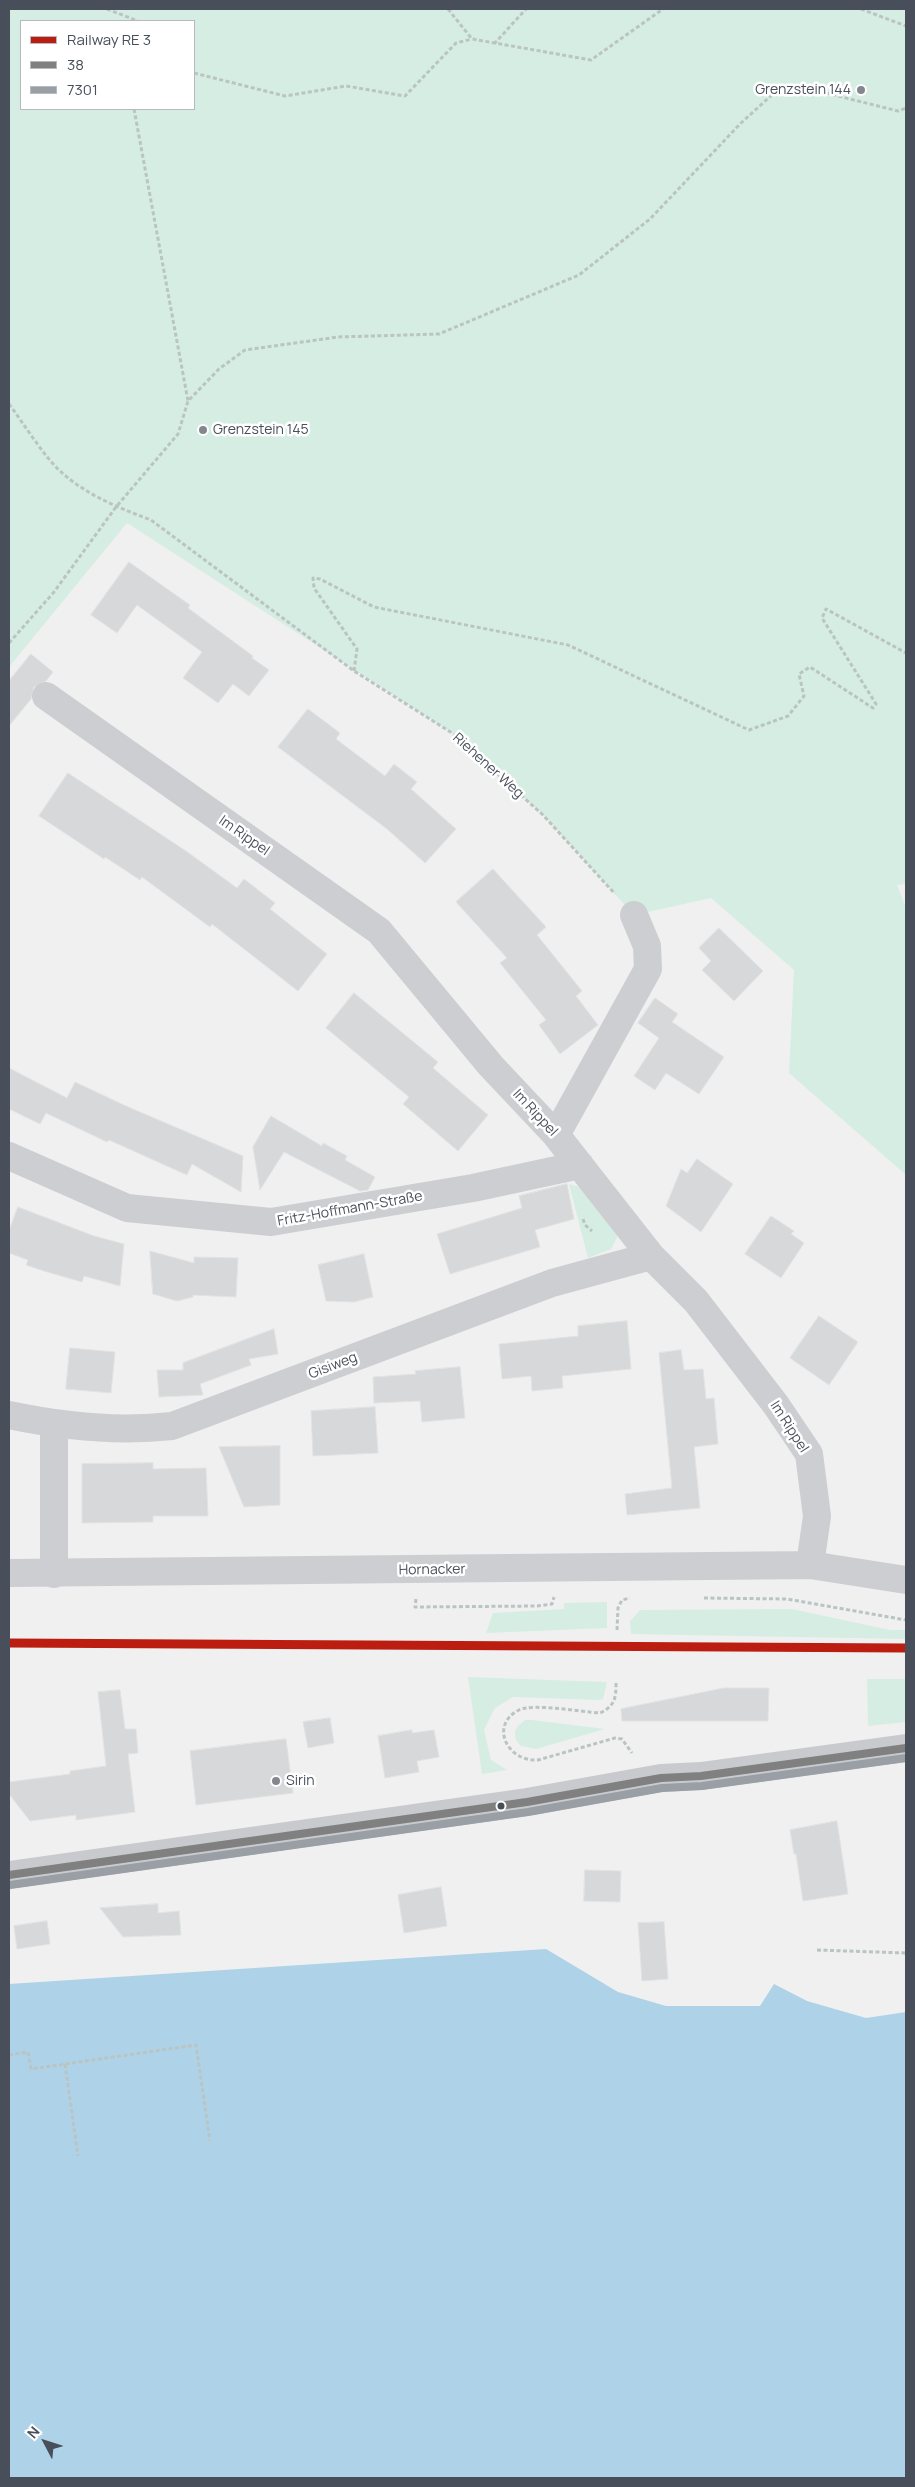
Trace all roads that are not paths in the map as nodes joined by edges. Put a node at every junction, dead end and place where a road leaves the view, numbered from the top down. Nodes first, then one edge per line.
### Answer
1 (46, 696) dead end
2 (634, 916) road end
3 (556, 1135) junction
4 (9, 1156) edge
5 (580, 1165) junction
6 (651, 1256) junction
7 (9, 1414) edge
8 (54, 1424) junction
9 (810, 1565) junction
10 (9, 1573) edge
11 (54, 1574) junction
12 (906, 1580) edge
13 (906, 1748) edge
14 (9, 1875) edge

1 - 3 street, Im Rippel
2 - 3 street
3 - 5 street, Im Rippel
4 - 5 street, Fritz-Hoffmann-Straße
5 - 6 street, Im Rippel
6 - 8 street, Gisiweg
6 - 9 street, Im Rippel
7 - 8 street, Gisiweg
8 - 11 street
9 - 11 street, Hornacker
9 - 12 street
10 - 11 street, Hornacker
13 - 14 main road

